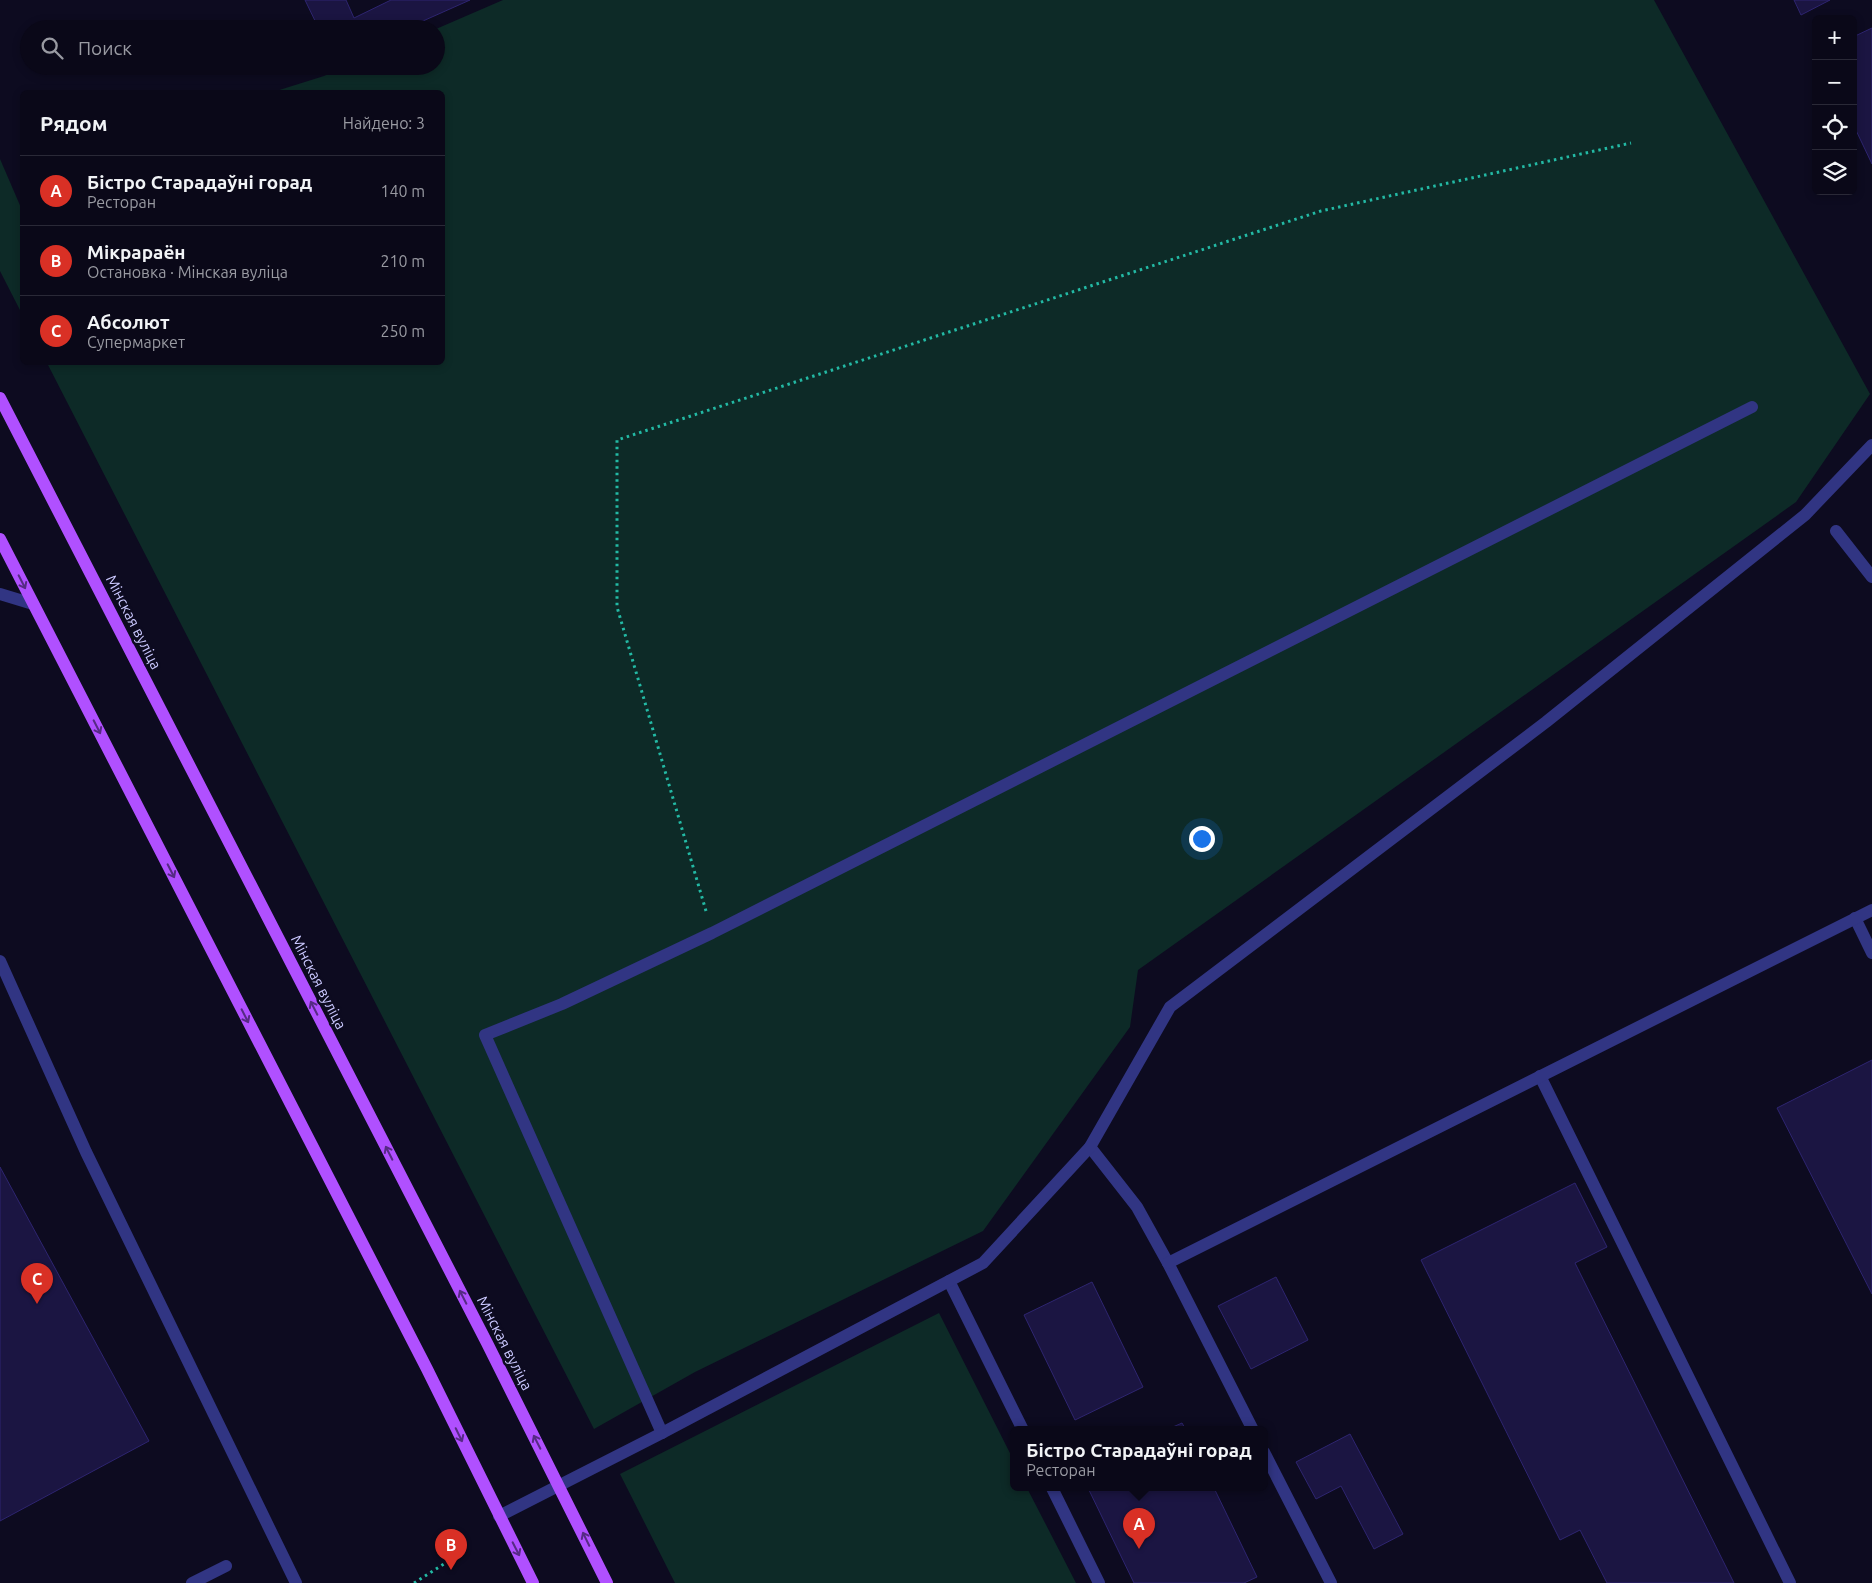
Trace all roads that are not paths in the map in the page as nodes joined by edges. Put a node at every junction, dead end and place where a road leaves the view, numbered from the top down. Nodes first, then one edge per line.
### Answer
1 (0, 398) edge
2 (1752, 407) dead end
3 (1872, 445) edge
4 (1836, 531) dead end
5 (0, 539) edge
6 (1872, 577) edge
7 (0, 594) edge
8 (33, 604) junction
9 (1872, 910) edge
10 (1855, 918) junction
11 (1872, 953) edge
12 (0, 962) edge
13 (1540, 1076) junction
14 (1090, 1146) junction
15 (1168, 1263) junction
16 (949, 1281) junction
17 (1021, 1426) edge
18 (1251, 1426) edge
19 (662, 1433) junction
20 (1268, 1460) edge
21 (559, 1485) junction
22 (1053, 1491) edge
23 (499, 1516) junction
24 (226, 1566) dead end
25 (192, 1583) edge
26 (296, 1583) edge
27 (532, 1583) edge
28 (607, 1583) edge
29 (1099, 1583) edge
30 (1331, 1583) edge
31 (1790, 1583) edge

21 -> 1 main road, Мінская вуліца
2 - 19 lane
3 - 14 lane
4 - 6 lane
5 -> 8 main road
7 - 8 lane
8 -> 23 main road
9 - 10 lane
10 - 11 lane
10 - 13 lane
12 - 26 lane
13 - 15 lane
13 - 31 lane
14 - 15 lane
14 - 16 lane
15 - 18 lane
16 - 17 lane
16 - 19 lane
19 - 21 lane
20 - 30 lane
21 - 23 lane
28 -> 21 main road, Мінская вуліца
22 - 29 lane
23 -> 27 main road
24 - 25 lane

